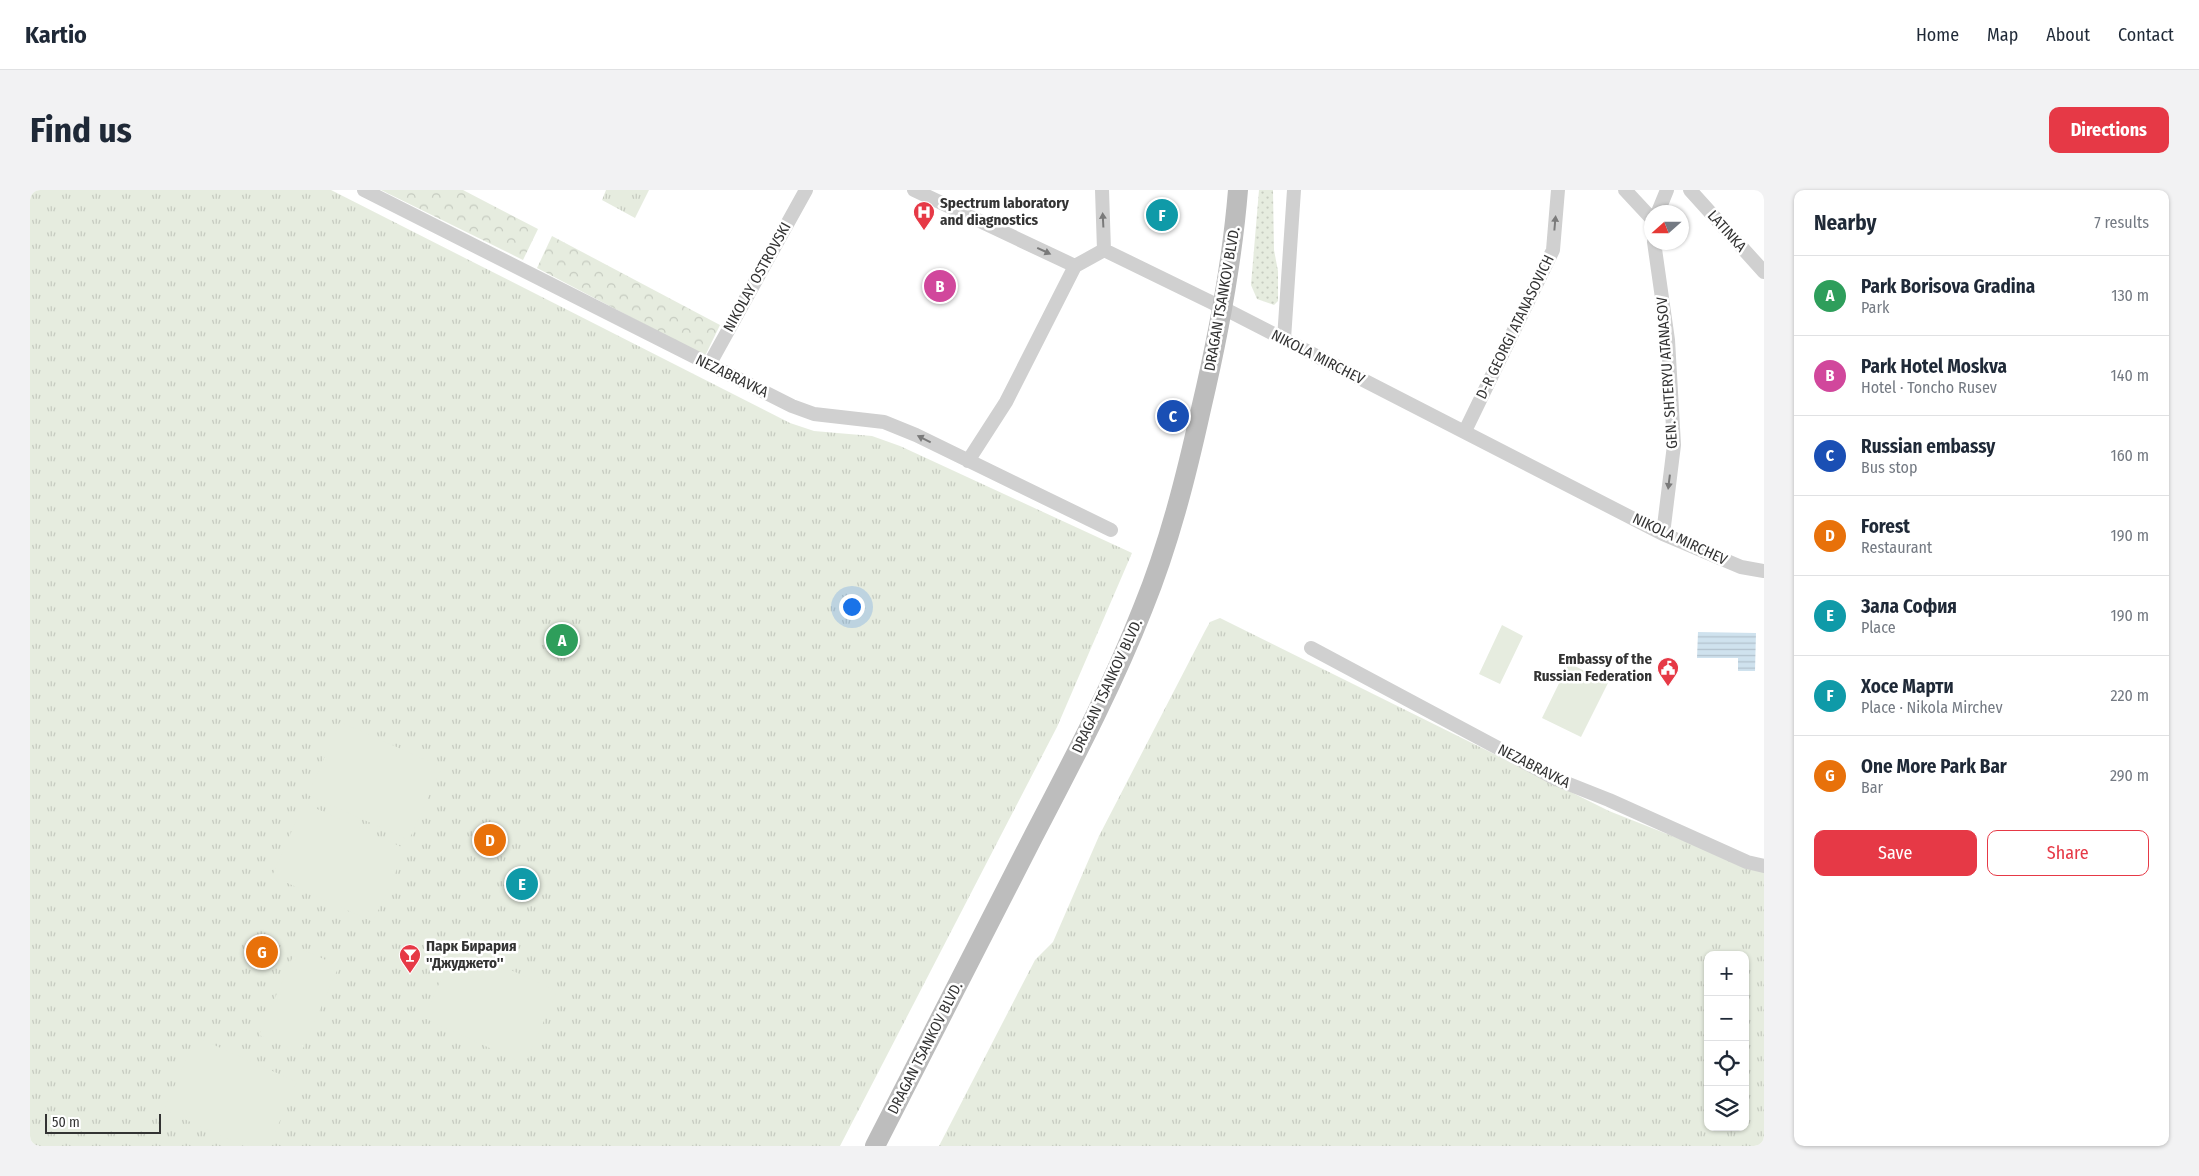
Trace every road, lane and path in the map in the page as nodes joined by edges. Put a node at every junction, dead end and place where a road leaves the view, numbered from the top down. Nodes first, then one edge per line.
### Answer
1 (364, 190) edge
2 (806, 190) edge
3 (914, 190) edge
4 (1102, 190) edge
5 (1238, 190) edge
6 (1294, 190) edge
7 (1558, 190) edge
8 (1625, 190) edge
9 (1667, 190) edge
10 (1690, 190) edge
11 (1661, 205) edge
12 (1644, 210) edge
13 (1104, 250) junction
14 (1655, 250) edge
15 (1075, 266) junction
16 (1764, 272) edge
17 (1223, 308) junction
18 (1284, 339) junction
19 (709, 365) junction
20 (1465, 432) junction
21 (968, 461) junction
22 (1111, 530) dead end
23 (1663, 534) junction
24 (1764, 571) edge
25 (1312, 648) dead end
26 (1764, 866) edge
27 (875, 1146) edge

1 - 19 street, NEZABRAVKA
2 - 19 street, NIKOLAY OSTROVSKI
3 -> 15 street
13 -> 4 street
5 - 17 main road, DRAGAN TSANKOV BLVD.
6 - 18 street
20 -> 7 street, D-R GEORGI ATANASOVICH
8 - 12 street
9 - 11 street
10 - 16 street, LATINKA
13 - 15 street
13 - 17 street, NIKOLA MIRCHEV
14 -> 23 street, GEN. SHTERYU ATANASOV
15 - 21 street
17 - 18 street, NIKOLA MIRCHEV
17 - 27 main road, DRAGAN TSANKOV BLVD.
18 - 20 street, NIKOLA MIRCHEV
21 -> 19 street, NEZABRAVKA
20 - 23 street, NIKOLA MIRCHEV
21 - 22 street, NEZABRAVKA
23 - 24 street, NIKOLA MIRCHEV
25 - 26 street, NEZABRAVKA

